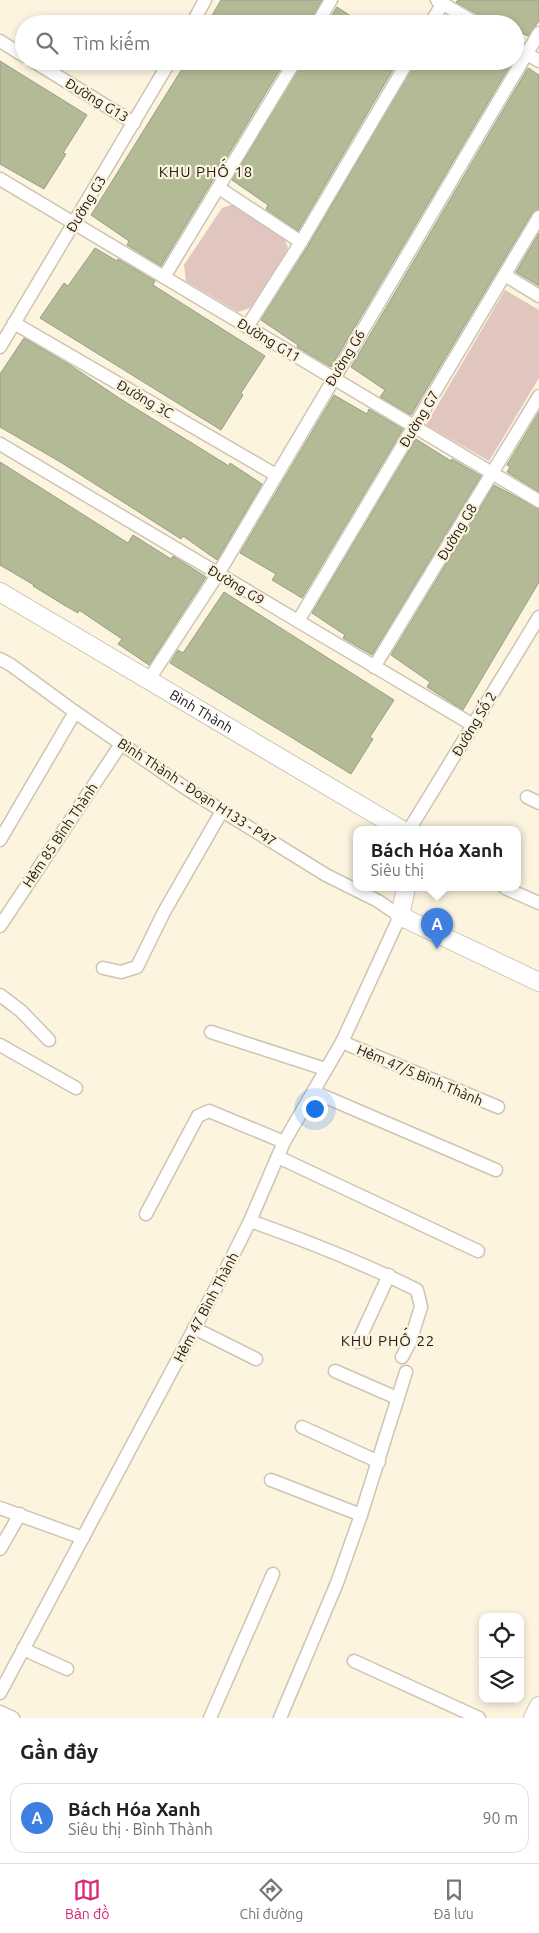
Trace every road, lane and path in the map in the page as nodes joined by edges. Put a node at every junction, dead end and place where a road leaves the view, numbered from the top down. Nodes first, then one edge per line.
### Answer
1 (206, 0) edge
2 (331, 0) edge
3 (440, 2) edge
4 (197, 15) edge
5 (322, 15) edge
6 (434, 15) edge
7 (462, 15) edge
8 (539, 33) edge
9 (0, 41) edge
10 (15, 50) edge
11 (524, 52) edge
12 (527, 54) junction
13 (524, 59) edge
14 (539, 61) edge
15 (48, 70) edge
16 (165, 70) edge
17 (290, 70) edge
18 (403, 70) edge
19 (517, 70) edge
20 (134, 123) junction
21 (0, 179) edge
22 (219, 188) junction
23 (539, 217) edge
24 (74, 224) junction
25 (301, 242) junction
26 (505, 275) junction
27 (164, 277) junction
28 (539, 296) edge
29 (14, 323) junction
30 (247, 326) junction
31 (0, 347) edge
32 (333, 378) junction
33 (539, 396) edge
34 (414, 427) junction
35 (0, 444) edge
36 (492, 473) junction
37 (276, 475) junction
38 (539, 501) edge
39 (218, 574) junction
40 (0, 592) edge
41 (539, 617) edge
42 (298, 621) junction
43 (1, 661) edge
44 (374, 667) junction
45 (148, 681) junction
46 (76, 712) junction
47 (473, 725) junction
48 (121, 744) junction
49 (527, 797) dead end
50 (539, 802) edge
51 (222, 811) junction
52 (395, 826) edge
53 (411, 826) edge
54 (0, 840) edge
55 (353, 888) edge
56 (358, 891) edge
57 (405, 891) edge
58 (512, 891) edge
59 (539, 903) edge
60 (400, 916) junction
61 (0, 926) edge
62 (103, 968) dead end
63 (539, 982) edge
64 (0, 995) edge
65 (210, 1032) dead end
66 (49, 1040) dead end
67 (342, 1042) junction
68 (0, 1045) edge
69 (325, 1070) junction
70 (76, 1088) dead end
71 (314, 1092) junction
72 (498, 1107) dead end
73 (284, 1142) junction
74 (278, 1157) junction
75 (496, 1170) dead end
76 (146, 1214) dead end
77 (250, 1221) junction
78 (478, 1251) dead end
79 (389, 1276) junction
80 (194, 1328) junction
81 (358, 1342) dead end
82 (402, 1357) dead end
83 (256, 1359) dead end
84 (335, 1371) dead end
85 (406, 1372) dead end
86 (397, 1398) junction
87 (302, 1427) dead end
88 (378, 1462) junction
89 (271, 1480) dead end
90 (0, 1508) edge
91 (20, 1514) junction
92 (361, 1515) junction
93 (83, 1538) junction
94 (0, 1549) edge
95 (273, 1574) dead end
96 (23, 1650) junction
97 (354, 1661) dead end
98 (67, 1669) dead end
99 (0, 1693) edge
100 (539, 1706) edge
101 (0, 1712) edge
102 (13, 1718) edge
103 (210, 1718) edge
104 (280, 1718) edge
105 (479, 1718) edge
106 (533, 1718) edge

1 - 4 street
2 - 5 street
3 - 6 street
3 - 7 street
8 - 12 street, Đường G6
9 - 10 street
11 - 12 street
12 - 13 street, Đường G6
12 - 14 street
15 - 20 street, Đường G13
16 - 20 street, Đường G3
17 - 22 street
18 - 25 street
19 - 32 street, Đường G6
20 - 24 street, Đường G3
21 - 24 street, Đường G11
22 - 25 street
22 - 27 street
23 - 26 street, Đường G7
24 - 27 street, Đường G11
24 - 29 street, Đường G3
25 - 30 street
26 - 28 street
26 - 34 street, Đường G7
27 - 30 street, Đường G11
29 - 31 street, Đường G3
29 - 37 street, Đường 3C
30 - 32 street, Đường G11
32 - 34 street, Đường G11
32 - 37 street, Đường G6
33 - 36 street, Đường G8
34 - 36 street, Đường G11
34 - 42 street, Đường G7
35 - 39 street, Đường G9
36 - 38 street, Đường G11
36 - 44 street, Đường G8
37 - 39 street, Đường G6
39 - 42 street, Đường G9
39 - 45 street, Đường G6
40 - 45 street, Bình Thành
41 - 47 street, Đường Số 2
42 - 44 street, Đường G9
43 - 46 street, Bình Thành - Đoạn H133 - P47
44 - 47 street, Đường G9
45 - 52 street, Bình Thành
46 - 48 street, Bình Thành - Đoạn H133 - P47
46 - 54 street
47 - 53 street, Đường Số 2
48 - 51 street, Bình Thành - Đoạn H133 - P47
48 - 61 street, Hẻm 85 Bình Thành
49 - 50 street
51 - 55 street, Bình Thành - Đoạn H133 - P47
51 - 62 street
56 - 60 street, Bình Thành - Đoạn H133 - P47
57 - 60 street
58 - 59 street
60 - 63 street
60 - 67 street, Hẻm 47 Bình Thành
64 - 66 street
65 - 69 street
67 - 69 street, Hẻm 47 Bình Thành
67 - 72 street, Hẻm 47/5 Bình Thành
68 - 70 street
69 - 71 street, Hẻm 47 Bình Thành
71 - 73 street, Hẻm 47 Bình Thành
71 - 75 street
73 - 74 street, Hẻm 47 Bình Thành
73 - 76 street
74 - 77 street, Hẻm 47 Bình Thành
74 - 78 street
77 - 79 street
77 - 80 street, Hẻm 47 Bình Thành
79 - 81 street
79 - 82 street
80 - 83 street
80 - 93 street, Hẻm 47 Bình Thành
84 - 86 street
85 - 86 street
86 - 88 street
87 - 88 street
88 - 92 street
89 - 92 street
90 - 91 street
91 - 93 street
91 - 94 street
92 - 104 street
93 - 96 street, Hẻm 47 Bình Thành
95 - 103 street
96 - 98 street
96 - 99 street, Hẻm 47 Bình Thành
97 - 105 street
100 - 106 street
101 - 102 street

